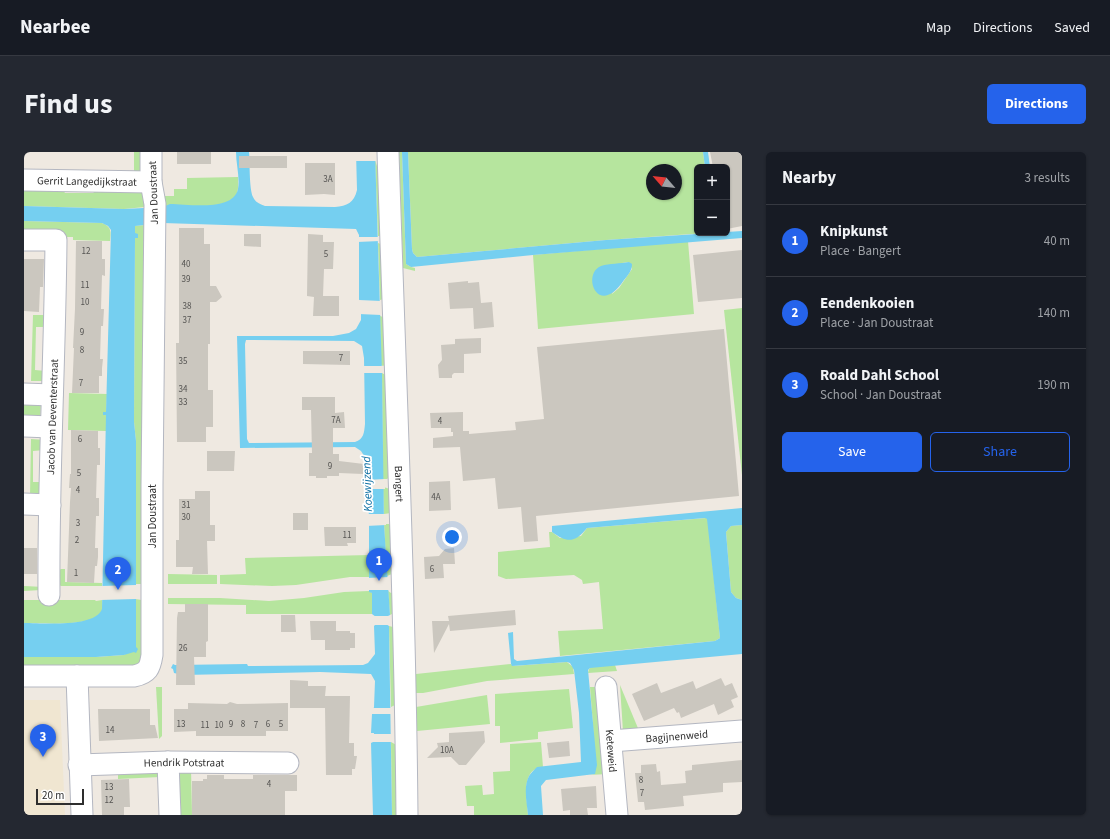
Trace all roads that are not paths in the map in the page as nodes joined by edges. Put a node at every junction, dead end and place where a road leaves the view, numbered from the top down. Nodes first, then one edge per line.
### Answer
1 (151, 152) edge
2 (388, 152) edge
3 (24, 180) edge
4 (151, 182) junction
5 (24, 240) edge
6 (24, 394) edge
7 (52, 395) junction
8 (24, 426) edge
9 (51, 427) junction
10 (24, 504) edge
11 (50, 505) junction
12 (49, 595) dead end
13 (24, 676) edge
14 (77, 676) junction
15 (606, 686) dead end
16 (742, 731) edge
17 (611, 741) junction
18 (168, 762) junction
19 (288, 763) dead end
20 (79, 764) junction
21 (82, 815) edge
22 (170, 815) edge
23 (408, 815) edge
24 (617, 815) edge

1 - 4 street, Jan Doustraat
2 - 23 street, Bangert
3 - 4 street, Gerrit Langedijkstraat
4 - 14 street, Jan Doustraat
5 - 7 street, Jacob van Deventerstraat
6 - 7 street
7 - 9 street, Jacob van Deventerstraat
8 - 9 street
9 - 11 street, Jacob van Deventerstraat
10 - 11 street
11 - 12 street, Jacob van Deventerstraat
13 - 14 street
14 - 20 street
15 - 17 street, Keteweid
16 - 17 street, Bagijnenweid
17 - 24 street, Keteweid
18 - 19 street, Hendrik Potstraat
18 - 20 street, Hendrik Potstraat
18 - 22 street
20 - 21 street

